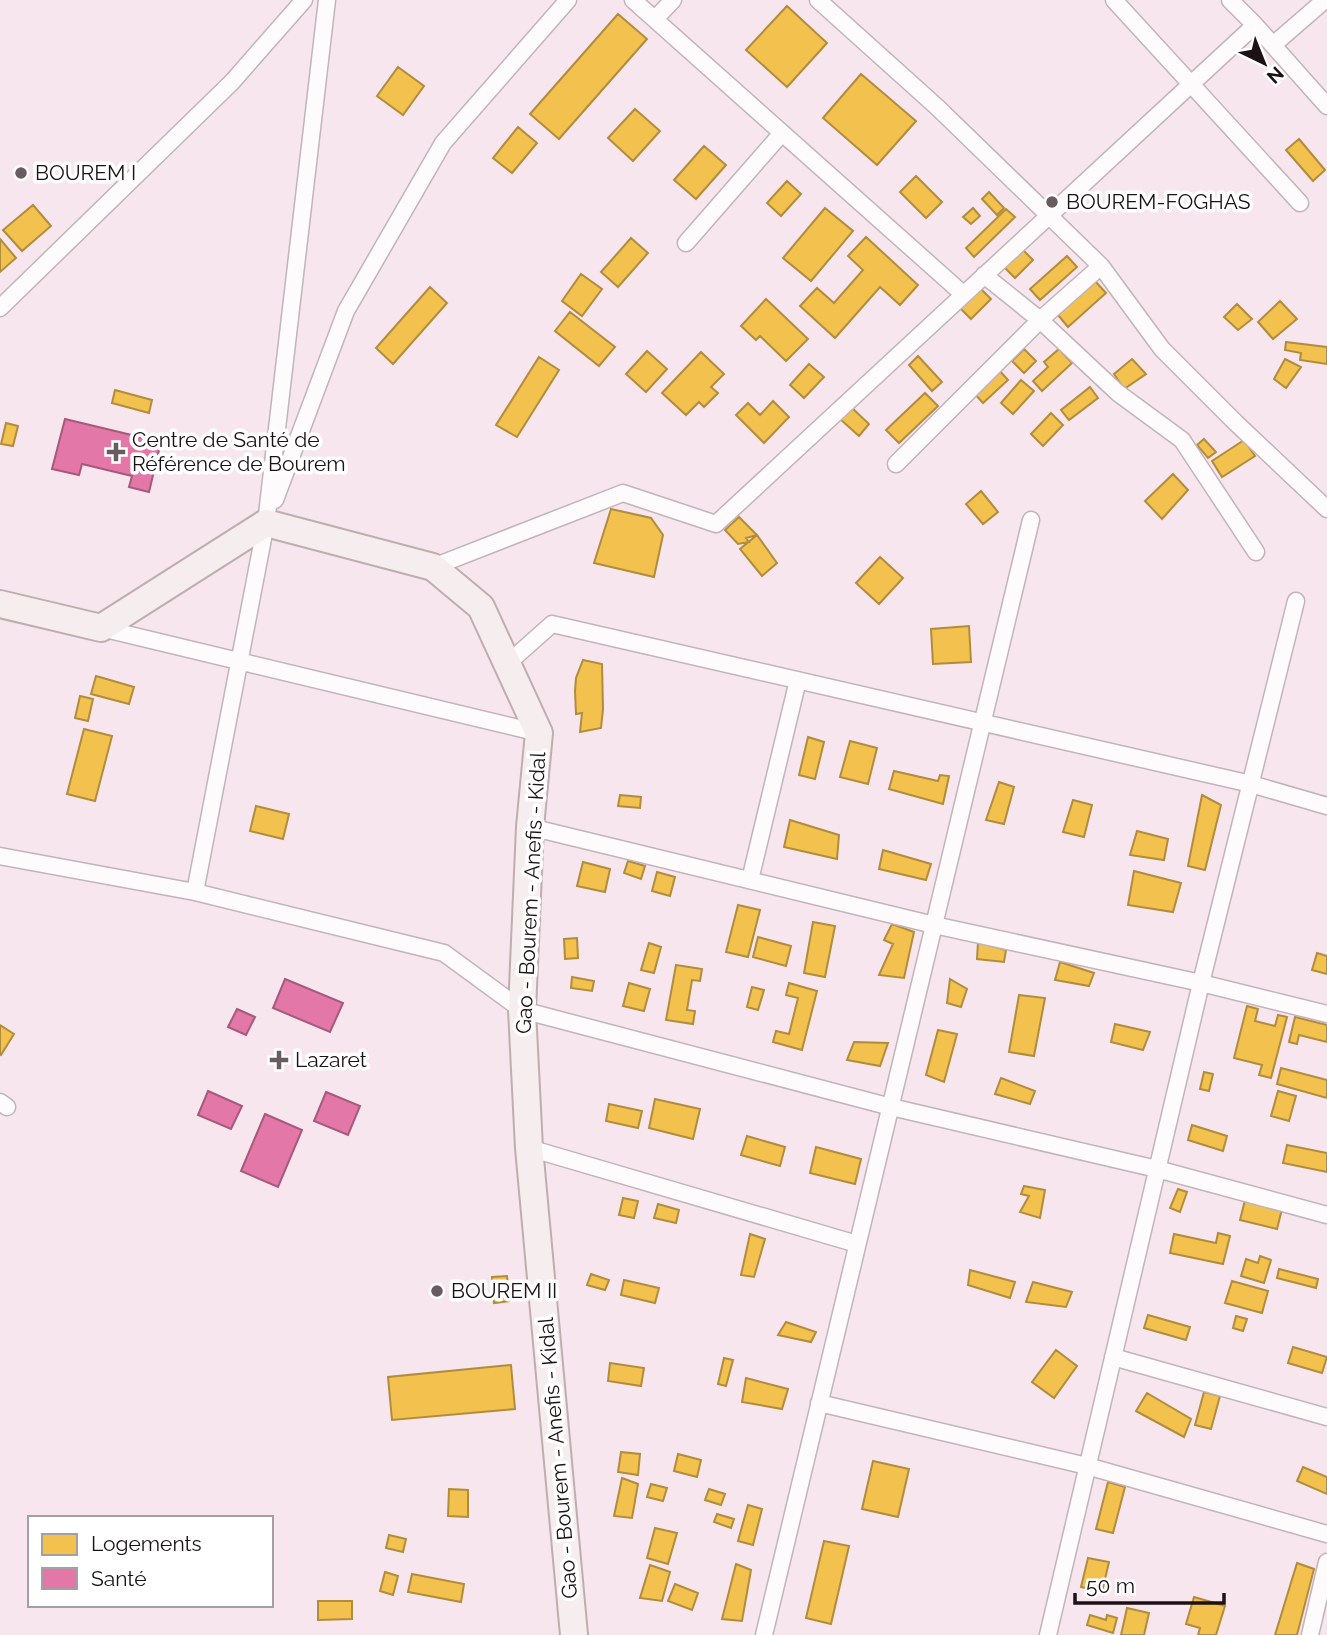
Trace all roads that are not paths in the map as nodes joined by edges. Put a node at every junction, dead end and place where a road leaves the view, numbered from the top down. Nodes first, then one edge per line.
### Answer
1 (304, 0) edge
2 (327, 0) edge
3 (568, 0) edge
4 (633, 0) edge
5 (673, 0) edge
6 (818, 0) edge
7 (1114, 0) edge
8 (1230, 0) edge
9 (1325, 0) edge
10 (655, 19) junction
11 (1255, 25) junction
12 (1273, 45) junction
13 (1190, 85) junction
14 (1327, 106) edge
15 (782, 132) junction
16 (1300, 203) dead end
17 (1049, 216) junction
18 (686, 243) dead end
19 (1101, 266) junction
20 (984, 275) junction
21 (963, 294) junction
22 (0, 308) edge
23 (1040, 320) junction
24 (896, 464) dead end
25 (1327, 509) edge
26 (1031, 520) dead end
27 (266, 523) junction
28 (1256, 552) dead end
29 (433, 567) junction
30 (1296, 601) dead end
31 (0, 604) edge
32 (101, 628) junction
33 (240, 661) junction
34 (507, 664) junction
35 (798, 680) junction
36 (982, 724) junction
37 (539, 733) junction
38 (1251, 784) junction
39 (1327, 806) edge
40 (530, 827) junction
41 (0, 856) edge
42 (750, 880) junction
43 (195, 892) junction
44 (934, 925) junction
45 (1201, 983) junction
46 (522, 1010) junction
47 (1327, 1014) edge
48 (891, 1107) junction
49 (529, 1148) junction
50 (1157, 1169) junction
51 (1327, 1215) edge
52 (857, 1244) junction
53 (1113, 1357) junction
54 (819, 1402) junction
55 (1327, 1416) edge
56 (1087, 1466) junction
57 (1327, 1534) edge
58 (1327, 1562) edge
59 (1322, 1609) edge
60 (574, 1635) edge
61 (764, 1635) edge
62 (1048, 1635) edge
63 (1310, 1635) edge

1 - 22 street
2 - 27 street
3 - 27 street
4 - 10 street
5 - 10 street
6 - 17 street
7 - 13 street
8 - 11 street
9 - 12 street
10 - 15 street
11 - 12 street
11 - 13 street
12 - 14 street
13 - 16 street
13 - 17 street
15 - 18 street
15 - 21 street
17 - 19 street
17 - 20 street
19 - 23 street
19 - 25 street
20 - 21 street
20 - 23 street
21 - 29 street
23 - 24 street
23 - 28 street
26 - 36 street
27 - 29 main road, Gao - Bourem - Anefis - Kidal
27 - 32 main road
27 - 33 street
29 - 34 main road, Gao - Bourem - Anefis - Kidal
30 - 38 street
31 - 32 main road
32 - 33 street
33 - 37 street
33 - 43 street
34 - 35 street
34 - 37 main road, Gao - Bourem - Anefis - Kidal
35 - 36 street
35 - 42 street
36 - 38 street
36 - 44 street
37 - 40 main road, Gao - Bourem - Anefis - Kidal
38 - 39 street
38 - 45 street
40 - 42 street
40 - 46 main road, Gao - Bourem - Anefis - Kidal
41 - 43 street
42 - 44 street
43 - 46 street
44 - 45 street
44 - 48 street
45 - 47 street
45 - 50 street
46 - 48 street
46 - 49 main road, Gao - Bourem - Anefis - Kidal
48 - 50 street
48 - 52 street
49 - 52 street
49 - 60 main road, Gao - Bourem - Anefis - Kidal
50 - 51 street
50 - 53 street
52 - 54 street
53 - 55 street
53 - 56 street
54 - 56 street
54 - 61 street
56 - 57 street
56 - 62 street
58 - 59 street
59 - 63 street

